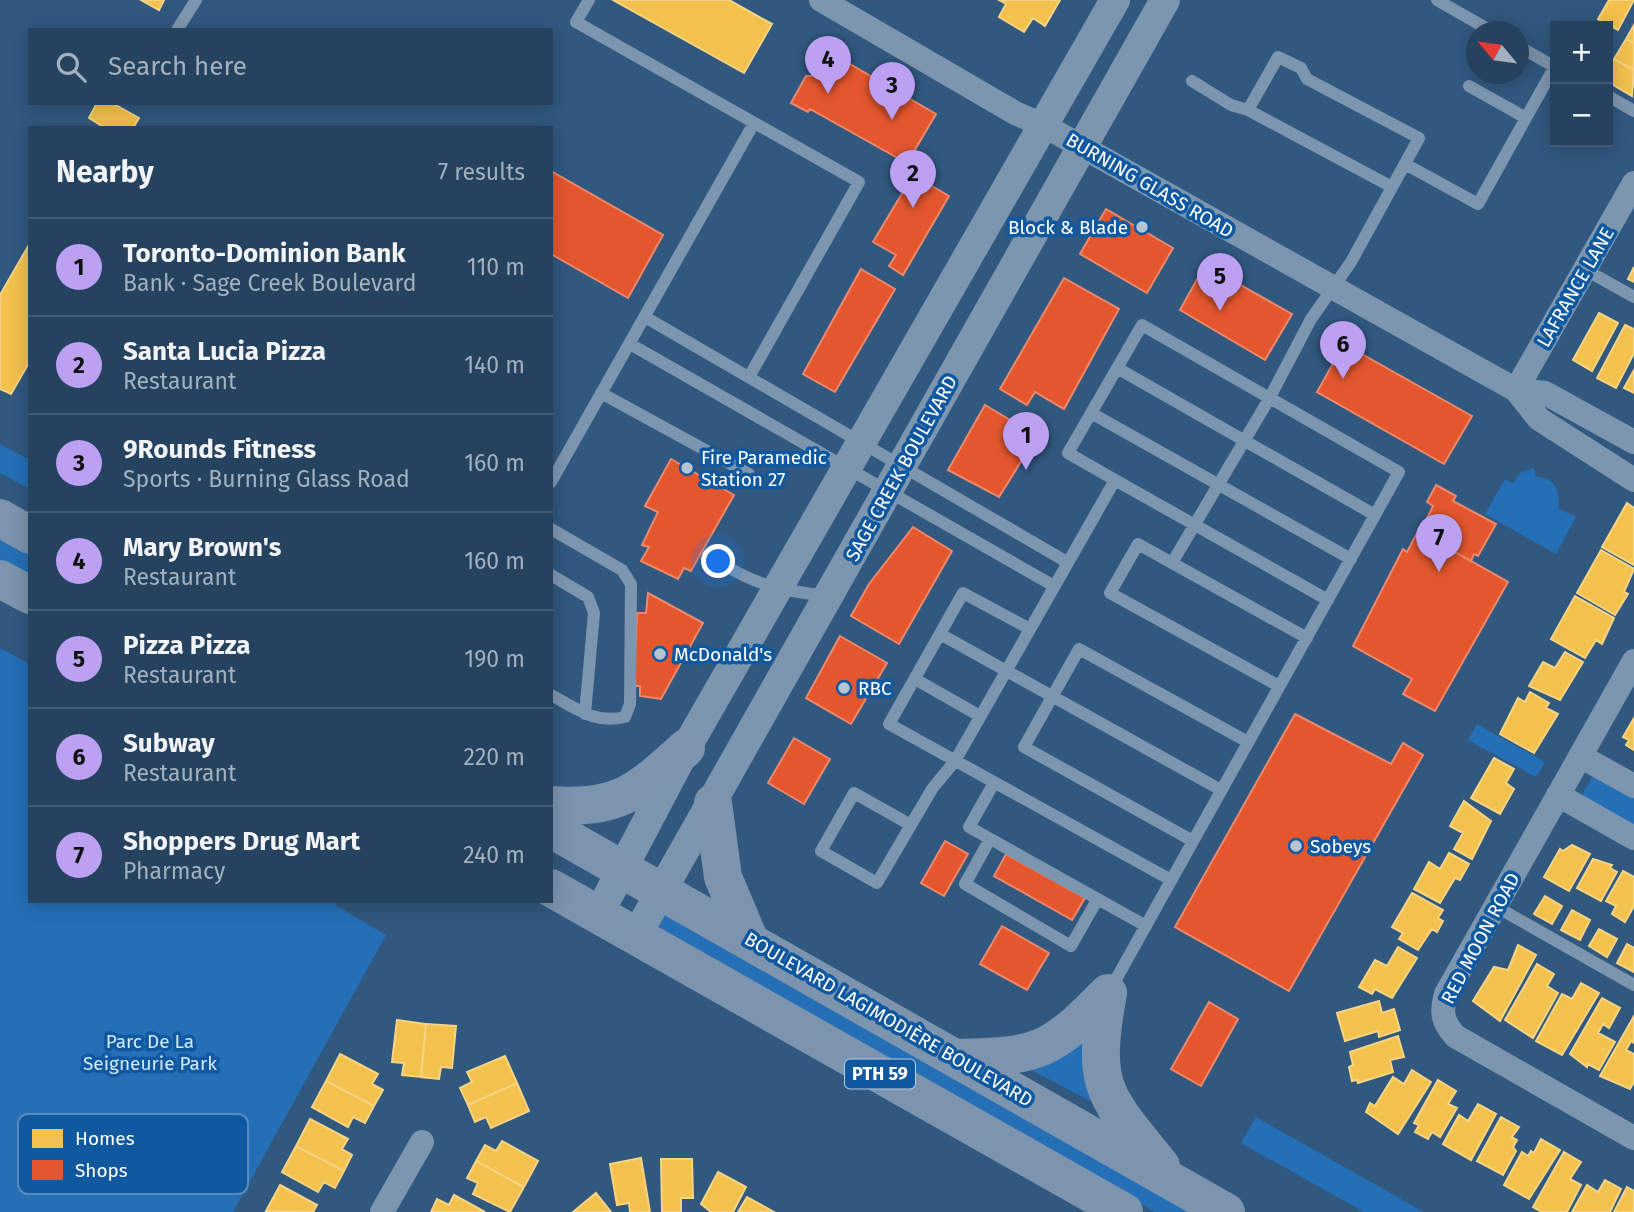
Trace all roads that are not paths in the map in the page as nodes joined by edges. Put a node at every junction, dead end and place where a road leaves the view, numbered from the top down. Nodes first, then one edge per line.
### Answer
1 (197, 0) edge
2 (589, 0) edge
3 (821, 0) edge
4 (1115, 0) edge
5 (1165, 0) edge
6 (1437, 0) edge
7 (1474, 21) edge
8 (178, 28) edge
9 (1529, 52) edge
10 (1550, 63) edge
11 (1550, 75) edge
12 (1192, 82) dead end
13 (1469, 86) dead end
14 (1613, 99) edge
15 (1248, 110) junction
16 (1634, 111) edge
17 (1526, 118) junction
18 (754, 123) junction
19 (1043, 125) junction
20 (1081, 146) junction
21 (1405, 164) junction
22 (1634, 183) edge
23 (1392, 187) junction
24 (1584, 269) junction
25 (1335, 290) junction
26 (1634, 297) edge
27 (645, 317) junction
28 (630, 344) junction
29 (1117, 368) junction
30 (749, 377) junction
31 (1516, 390) junction
32 (601, 393) junction
33 (1269, 399) junction
34 (1091, 413) junction
35 (860, 440) junction
36 (1244, 440) junction
37 (1634, 442) edge
38 (846, 466) junction
39 (749, 474) dead end
40 (553, 478) edge
41 (895, 479) junction
42 (1115, 480) junction
43 (1634, 480) edge
44 (1218, 485) junction
45 (1375, 515) junction
46 (0, 518) edge
47 (1195, 525) junction
48 (553, 530) edge
49 (28, 534) edge
50 (1350, 559) junction
51 (719, 562) dead end
52 (1067, 562) junction
53 (1172, 563) junction
54 (553, 576) edge
55 (0, 579) edge
56 (1054, 586) junction
57 (776, 590) junction
58 (28, 594) edge
59 (829, 597) junction
60 (1328, 600) junction
61 (1030, 629) junction
62 (940, 634) junction
63 (1307, 638) junction
64 (1634, 661) edge
65 (1006, 670) junction
66 (915, 679) junction
67 (1279, 686) junction
68 (553, 696) edge
69 (1052, 697) junction
70 (586, 714) junction
71 (980, 716) junction
72 (1248, 742) junction
73 (686, 748) junction
74 (1580, 756) junction
75 (955, 761) junction
76 (994, 783) junction
77 (1634, 786) edge
78 (1222, 790) junction
79 (1558, 795) junction
80 (713, 803) junction
81 (553, 805) edge
82 (911, 825) junction
83 (553, 830) edge
84 (1634, 838) edge
85 (990, 839) junction
86 (1193, 841) junction
87 (624, 869) junction
88 (1171, 880) junction
89 (553, 889) edge
90 (661, 892) junction
91 (1097, 900) junction
92 (1495, 906) junction
93 (598, 915) junction
94 (1146, 926) junction
95 (636, 936) junction
96 (749, 939) junction
97 (1634, 985) edge
98 (1108, 993) junction
99 (957, 1058) junction
100 (1634, 1138) edge
101 (422, 1142) dead end
102 (1173, 1182) junction
103 (383, 1212) edge
104 (1124, 1212) edge
105 (1226, 1212) edge

1 - 8 lane
2 - 18 lane
3 - 19 street, BURNING GLASS ROAD
4 - 19 street
5 - 20 street, SAGE CREEK BOULEVARD
6 - 7 lane
9 - 10 lane
11 - 17 lane
12 - 15 lane
13 - 17 lane
14 - 16 lane
15 - 21 lane
15 - 23 lane
17 - 21 lane
18 - 27 lane
18 - 30 lane
19 - 20 street, BURNING GLASS ROAD
19 - 35 street
20 - 25 street, BURNING GLASS ROAD
20 - 41 street, SAGE CREEK BOULEVARD
21 - 23 lane
22 - 24 street, LAFRANCE LANE
23 - 25 lane
24 - 26 lane
24 - 31 street, LAFRANCE LANE
25 - 31 street, BURNING GLASS ROAD
25 - 33 lane
27 - 28 lane
27 - 30 lane
28 - 32 lane
28 - 38 lane
29 - 33 lane
29 - 34 lane
29 - 36 lane
30 - 35 lane
31 - 37 street, BURNING GLASS ROAD
31 - 43 street, BURNING GLASS ROAD
32 - 39 lane
32 - 40 lane
33 - 36 lane
33 - 45 lane
34 - 42 lane
34 - 44 lane
35 - 38 street
35 - 41 lane
36 - 44 lane
36 - 45 lane
38 - 41 lane
38 - 57 street
41 - 52 lane
41 - 56 lane
41 - 59 street, SAGE CREEK BOULEVARD
42 - 47 lane
42 - 52 lane
44 - 47 lane
44 - 50 lane
45 - 50 lane
46 - 49 main road
47 - 53 lane
47 - 60 lane
48 - 70 lane
50 - 60 lane
51 - 57 lane
52 - 56 lane
53 - 63 lane
53 - 67 lane
54 - 70 lane
55 - 58 main road
56 - 61 lane
57 - 59 lane
57 - 73 street
59 - 80 street, SAGE CREEK BOULEVARD
60 - 63 lane
61 - 62 lane
61 - 65 lane
62 - 65 lane
62 - 66 lane
63 - 67 lane
64 - 74 street, RED MOON ROAD
65 - 69 lane
65 - 71 lane
66 - 71 lane
66 - 75 lane
67 - 72 lane
68 - 70 lane
69 - 72 lane
69 - 78 lane
69 - 86 lane
71 - 75 lane
72 - 78 lane
73 - 81 main road
73 - 87 street
74 - 77 street
74 - 79 street, RED MOON ROAD
75 - 76 lane
75 - 82 lane
76 - 85 lane
76 - 88 lane
78 - 86 lane
79 - 84 street
79 - 92 street, RED MOON ROAD
80 - 90 street, SAGE CREEK BOULEVARD
80 - 96 main road
82 - 82 lane
83 - 87 main road, BOULEVARD LAGIMODIÈRE BOULEVARD / PTH 59
85 - 91 lane
85 - 91 lane
86 - 88 lane
87 - 90 main road, BOULEVARD LAGIMODIÈRE BOULEVARD / PTH 59
87 - 93 street
88 - 94 lane
89 - 93 main road, PTH 59
90 - 95 street, SAGE CREEK BOULEVARD
90 - 96 main road, BOULEVARD LAGIMODIÈRE BOULEVARD / PTH 59
91 - 94 lane
92 - 97 lane
92 - 100 street, RED MOON ROAD
93 - 95 main road, PTH 59
94 - 98 lane
95 - 104 main road, PTH 59
96 - 99 main road, BOULEVARD LAGIMODIÈRE BOULEVARD / PTH 59
98 - 99 main road
98 - 102 main road
99 - 102 main road, BOULEVARD LAGIMODIÈRE BOULEVARD / PTH 59
101 - 103 street
102 - 105 main road, BOULEVARD LAGIMODIÈRE BOULEVARD / PTH 59

